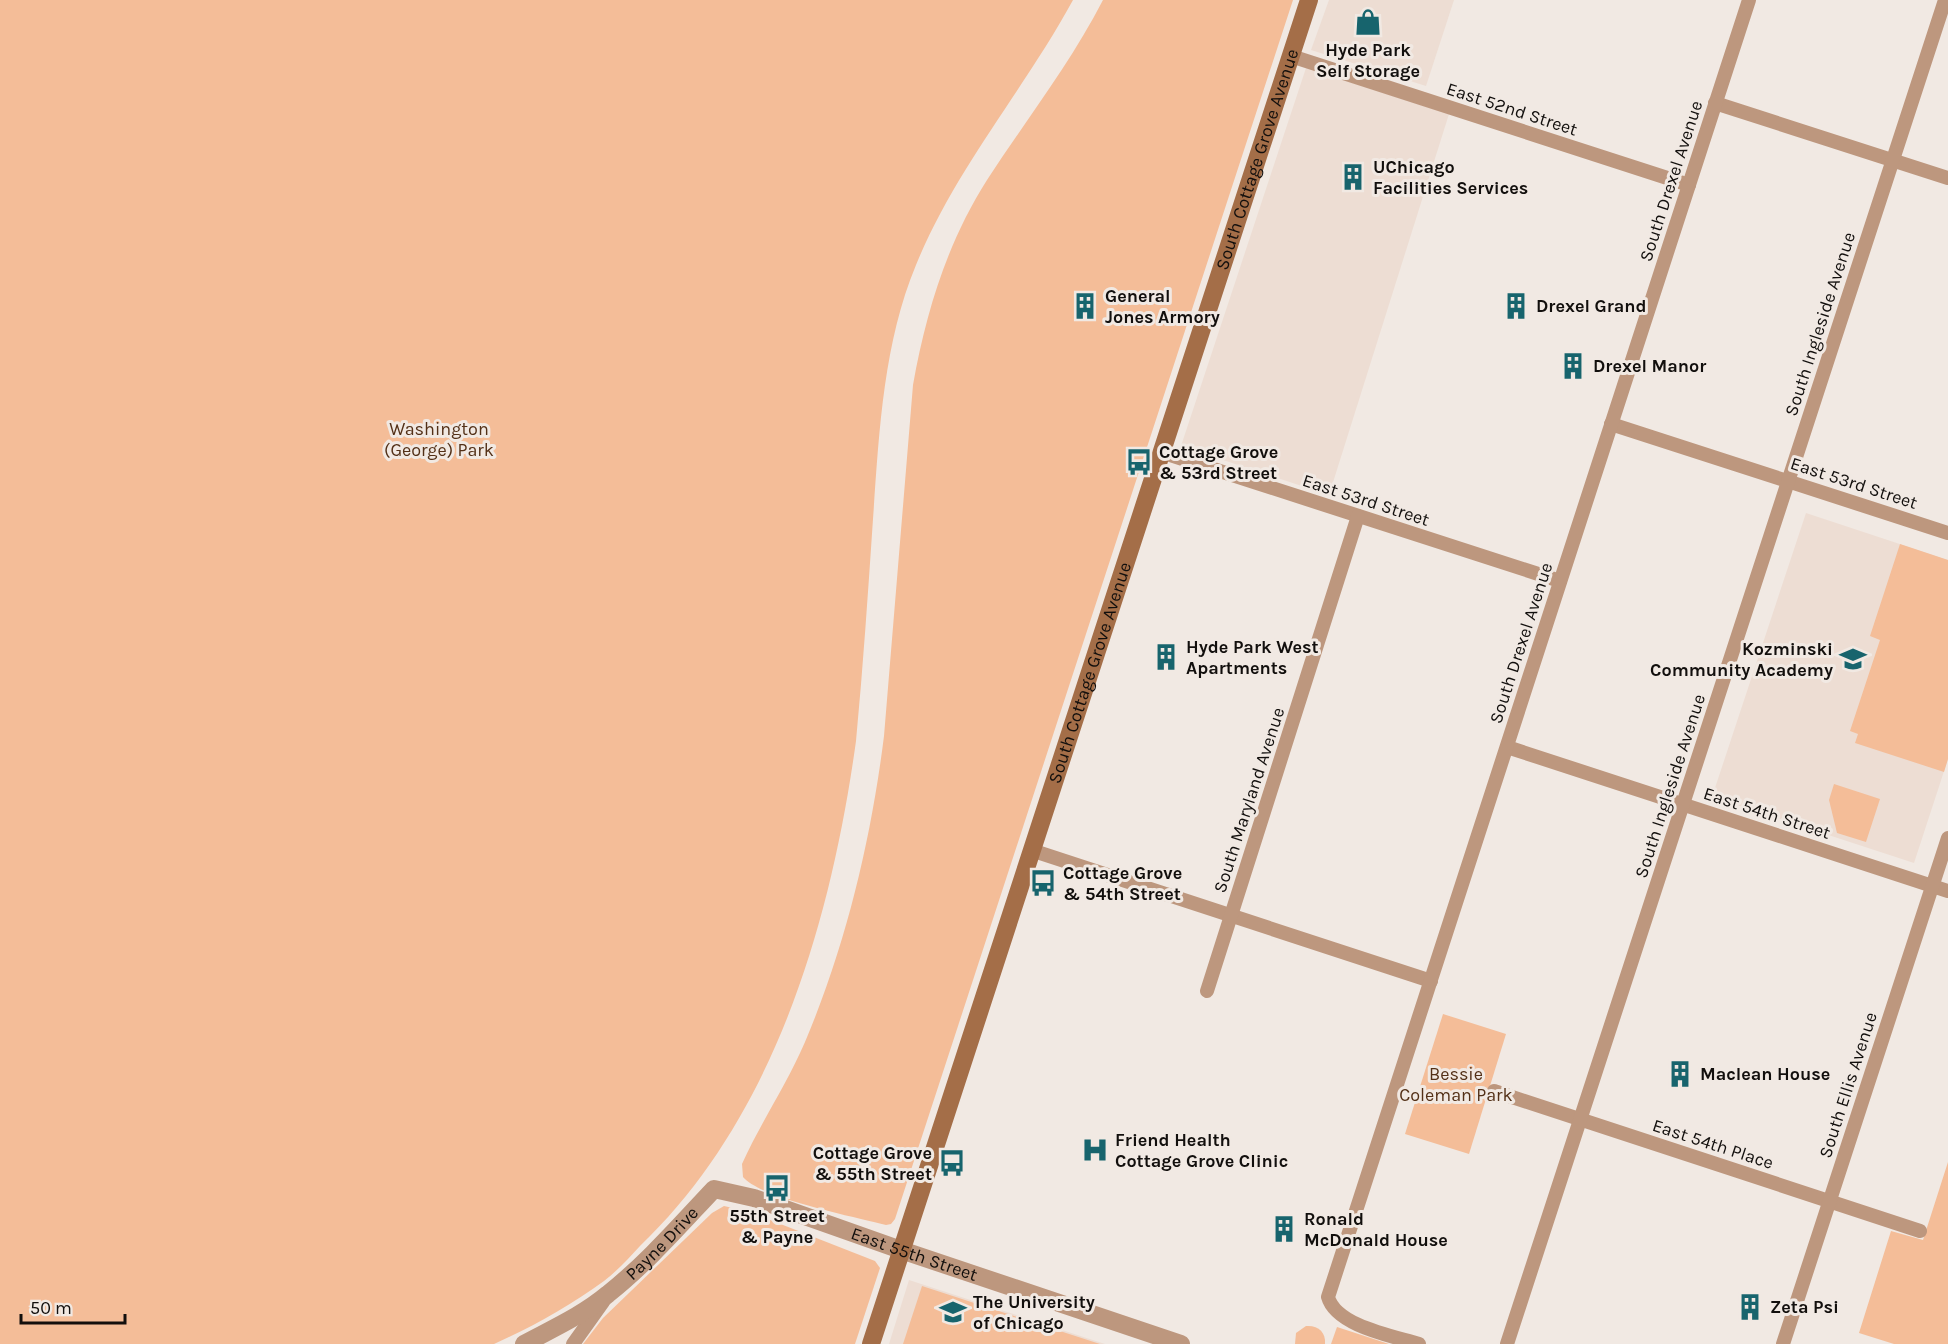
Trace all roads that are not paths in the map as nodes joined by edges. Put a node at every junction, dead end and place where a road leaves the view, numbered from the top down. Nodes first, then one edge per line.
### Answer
1 (1309, 0) edge
2 (1749, 0) edge
3 (1945, 0) edge
4 (1291, 56) junction
5 (1715, 103) junction
6 (1893, 160) junction
7 (1948, 178) edge
8 (1689, 185) junction
9 (1611, 424) junction
10 (1161, 452) junction
11 (1788, 481) junction
12 (1359, 516) junction
13 (1948, 533) edge
14 (1560, 581) junction
15 (1507, 747) junction
16 (1683, 804) junction
17 (1948, 838) edge
18 (1031, 850) junction
19 (1932, 886) junction
20 (1948, 891) edge
21 (1231, 916) junction
22 (1431, 981) junction
23 (1207, 991) dead end
24 (1494, 1091) dead end
25 (1581, 1119) junction
26 (714, 1189) joint
27 (1829, 1201) junction
28 (1920, 1231) dead end
29 (901, 1250) junction
30 (607, 1295) junction
31 (524, 1344) edge
32 (573, 1344) edge
33 (871, 1344) edge
34 (1181, 1344) edge
35 (1419, 1344) edge
36 (1507, 1344) edge
37 (1783, 1344) edge

1 - 4 main road, South Cottage Grove Avenue
2 - 5 street, South Drexel Avenue
3 - 6 street, South Ingleside Avenue
4 - 8 street, East 52nd Street
4 - 10 main road, South Cottage Grove Avenue
5 - 6 street
5 - 8 street, South Drexel Avenue
6 - 7 street
6 - 11 street, South Ingleside Avenue
8 - 9 street, South Drexel Avenue
9 - 11 street, East 53rd Street
9 - 14 street, South Drexel Avenue
10 - 12 street, East 53rd Street
10 - 18 main road, South Cottage Grove Avenue
11 - 13 street, East 53rd Street
11 - 16 street, South Ingleside Avenue
12 - 14 street, East 53rd Street
12 - 21 street, South Maryland Avenue
14 - 15 street, South Drexel Avenue
15 - 16 street, East 54th Street
15 - 22 street, South Drexel Avenue
16 - 19 street, East 54th Street
16 - 25 street, South Ingleside Avenue
17 - 19 street, South Ellis Avenue
18 - 21 street
18 - 29 main road, South Cottage Grove Avenue
19 - 20 street, East 54th Street
19 - 27 street, South Ellis Avenue
21 - 22 street
21 - 23 street, South Maryland Avenue
22 - 35 street, South Drexel Avenue
24 - 25 street, East 54th Place
25 - 27 street, East 54th Place
25 - 36 street, South Ingleside Avenue
26 - 29 street, East 55th Street
26 - 30 street, Payne Drive
27 - 28 street, East 54th Place
27 - 37 street, South Ellis Avenue
29 - 33 main road, South Cottage Grove Avenue
29 - 34 street, East 55th Street
30 - 31 street, Payne Drive
30 - 32 street, Payne Drive

